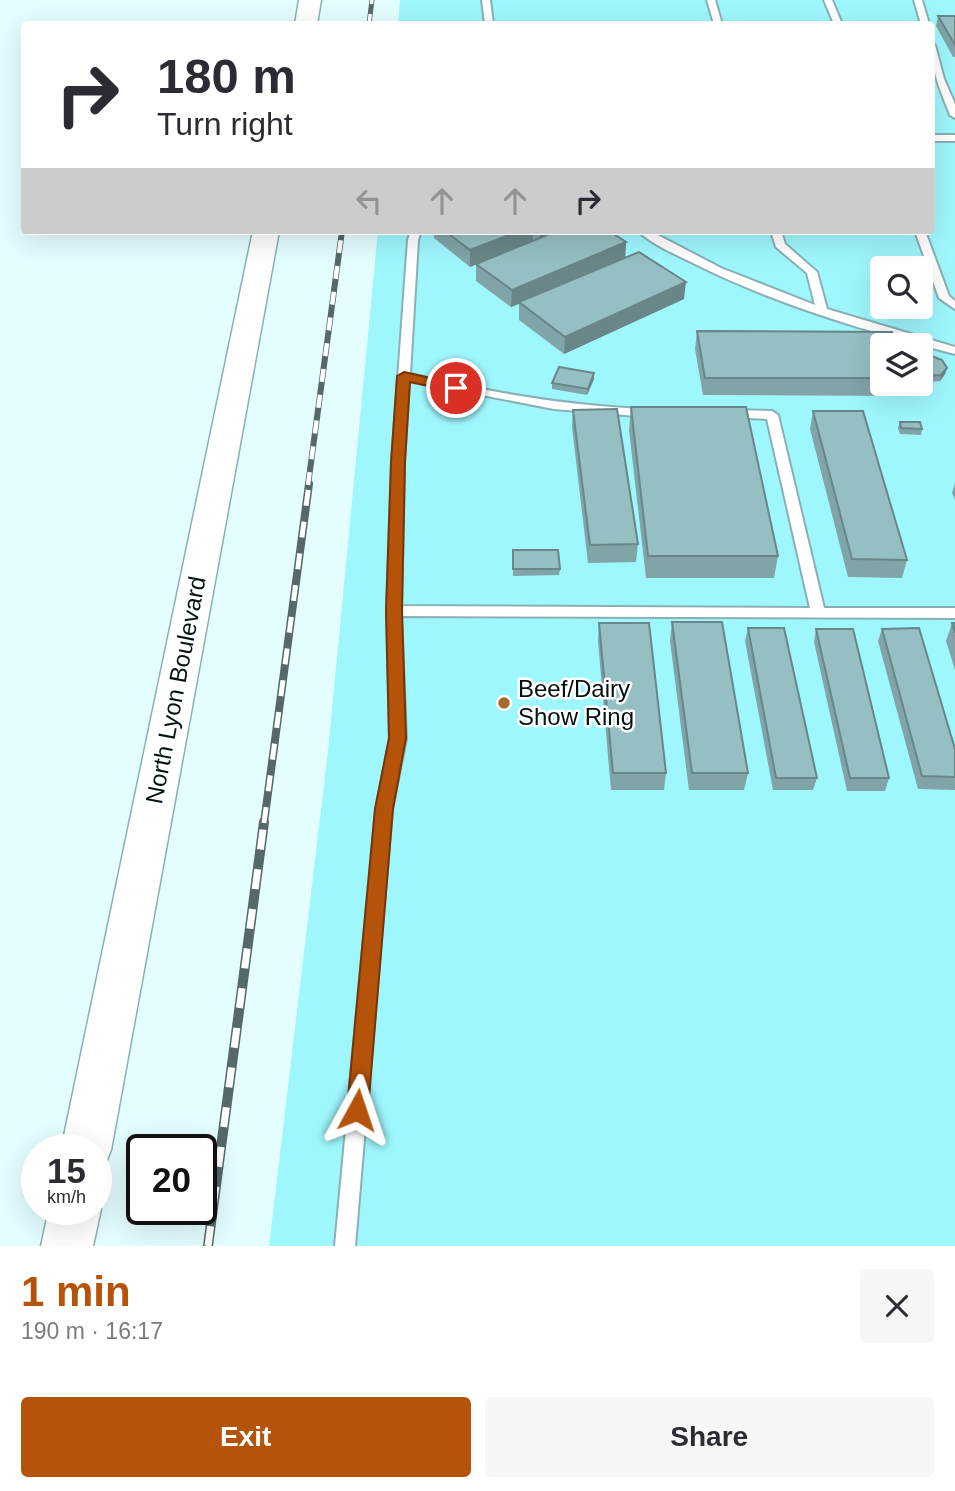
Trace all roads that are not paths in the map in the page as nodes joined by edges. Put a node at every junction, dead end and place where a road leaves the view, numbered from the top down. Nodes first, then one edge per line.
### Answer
1 (310, 0) edge
2 (486, 0) edge
3 (711, 0) edge
4 (828, 0) edge
5 (918, 0) edge
6 (306, 21) edge
7 (488, 21) edge
8 (717, 21) edge
9 (837, 21) edge
10 (924, 21) edge
11 (935, 60) edge
12 (955, 115) edge
13 (935, 138) edge
14 (955, 138) edge
15 (265, 235) edge
16 (415, 235) edge
17 (649, 235) edge
18 (777, 235) edge
19 (921, 235) edge
20 (955, 306) edge
21 (822, 313) junction
22 (955, 351) edge
23 (404, 376) junction
24 (660, 413) edge
25 (716, 414) edge
26 (394, 611) junction
27 (818, 612) junction
28 (955, 613) edge
29 (89, 1134) edge
30 (72, 1225) edge
31 (67, 1246) edge
32 (345, 1246) edge

1 - 6 street
2 - 7 lane
3 - 8 lane
4 - 9 lane
5 - 10 lane
11 - 12 lane
13 - 14 lane
15 - 29 street, North Lyon Boulevard
16 - 23 lane
17 - 21 lane
18 - 21 lane
19 - 20 lane
21 - 22 lane
23 - 24 lane
23 - 26 lane
25 - 27 lane
26 - 27 lane
26 - 32 lane
27 - 28 lane
30 - 31 street

